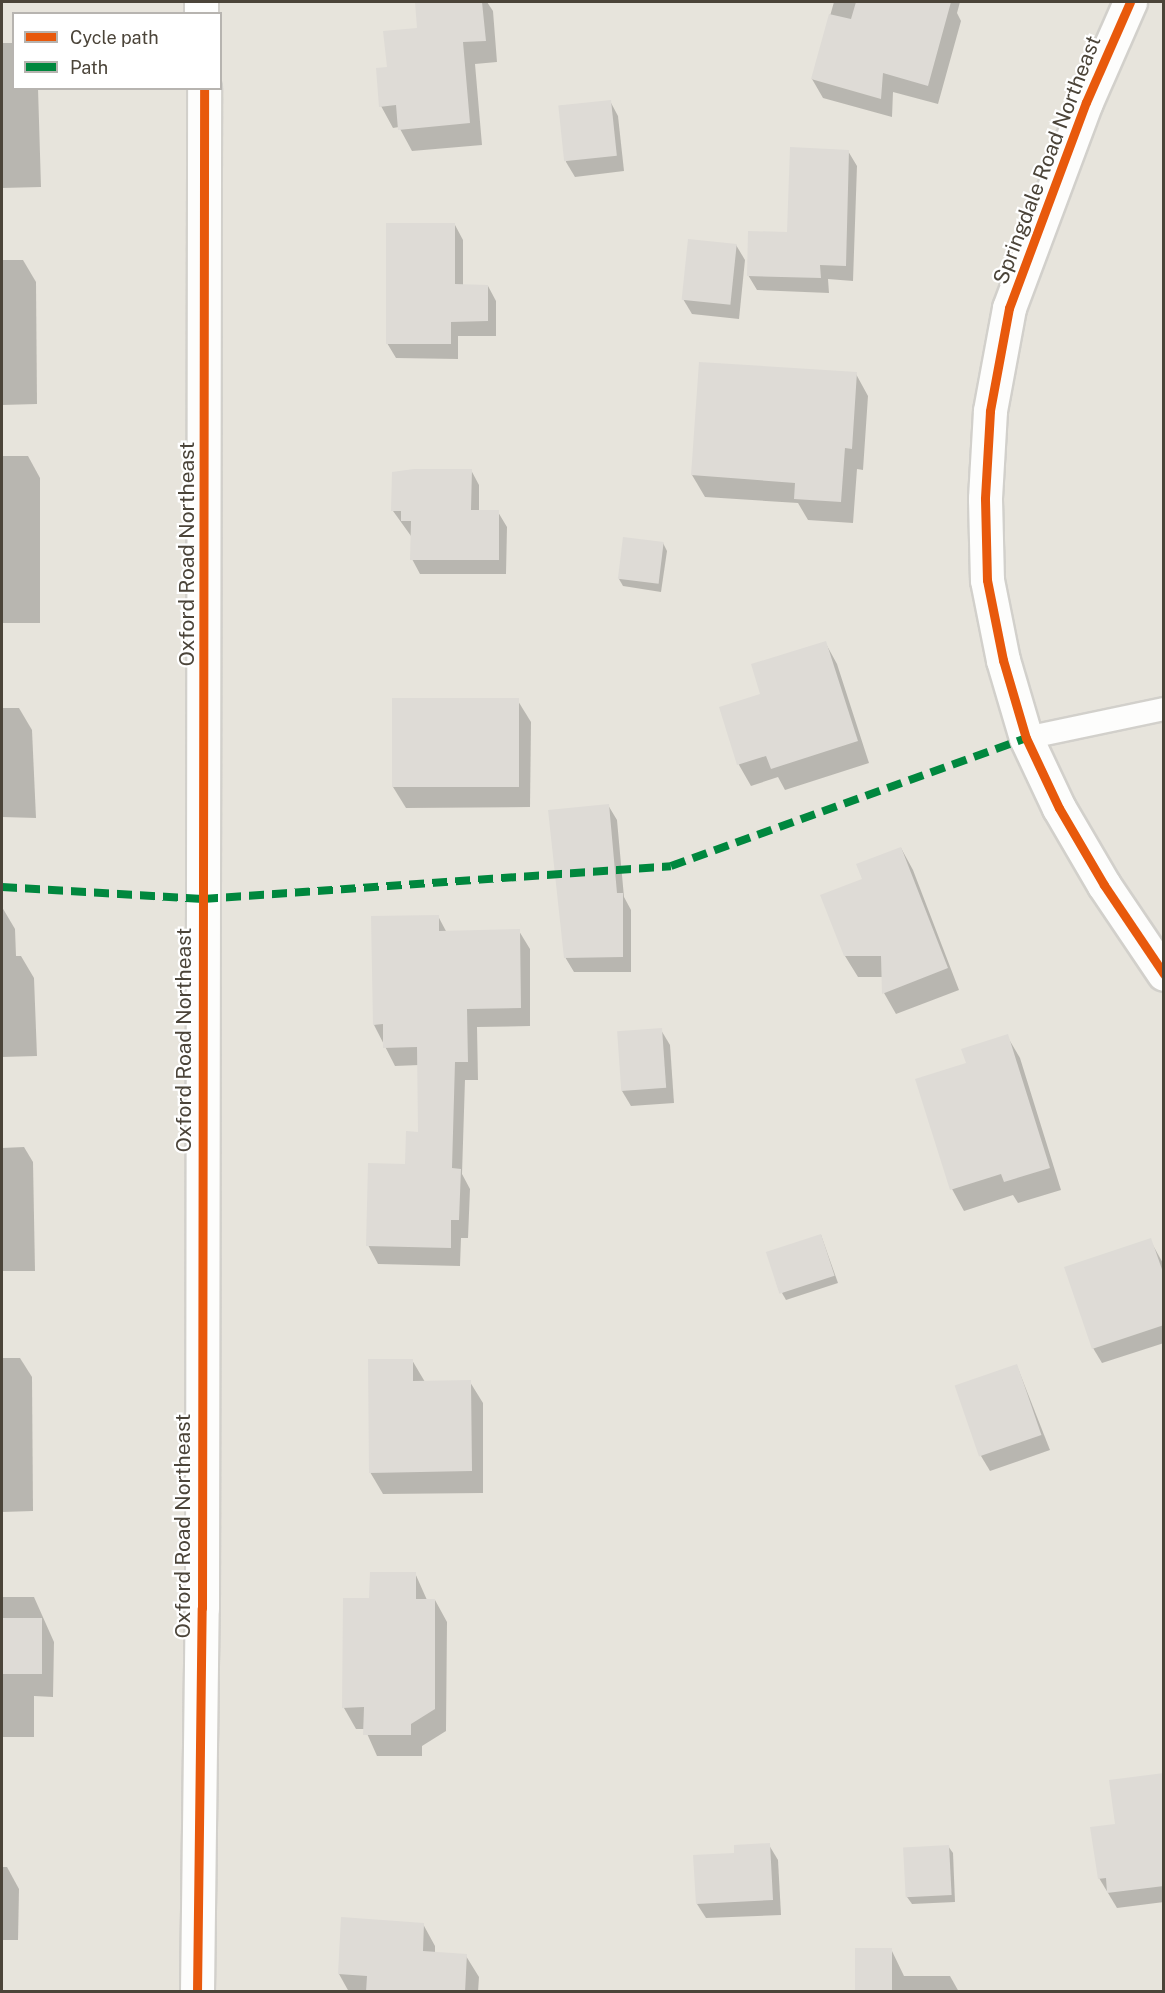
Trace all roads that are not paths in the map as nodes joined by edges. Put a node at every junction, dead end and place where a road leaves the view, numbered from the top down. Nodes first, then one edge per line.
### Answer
1 (1130, 2) edge
2 (204, 90) edge
3 (1164, 710) edge
4 (1026, 738) junction
5 (1164, 974) edge
6 (197, 1992) edge

1 - 4 street, Springdale Road Northeast
2 - 6 street, Oxford Road Northeast
3 - 4 lane
4 - 5 street, Springdale Road Northeast

